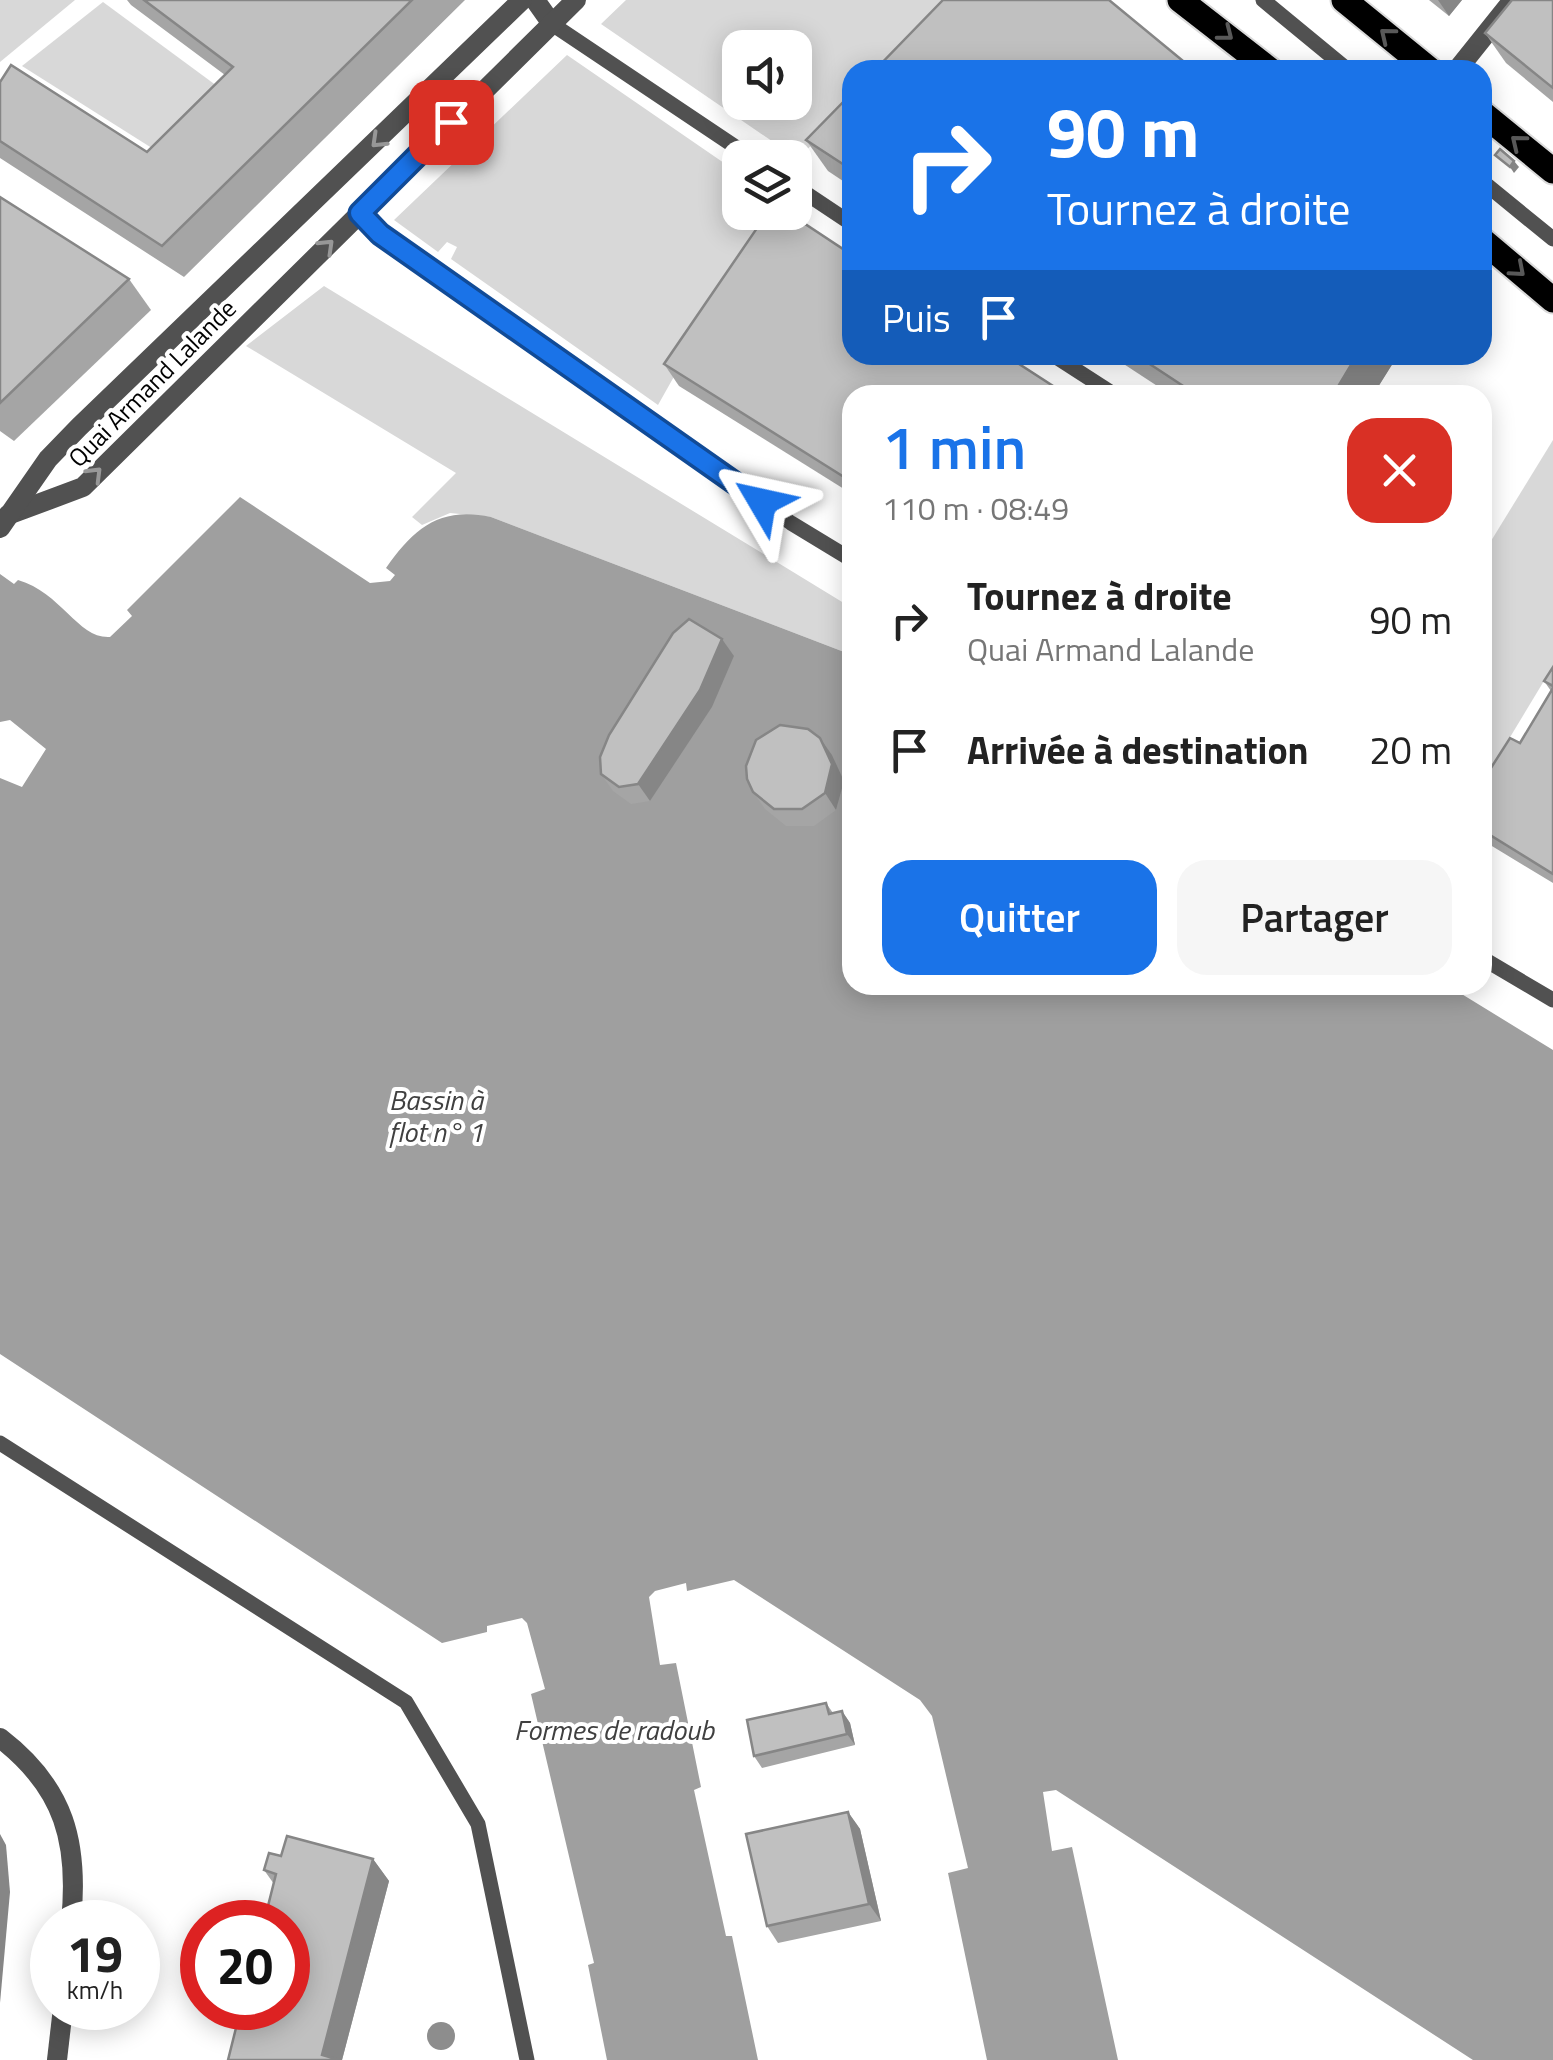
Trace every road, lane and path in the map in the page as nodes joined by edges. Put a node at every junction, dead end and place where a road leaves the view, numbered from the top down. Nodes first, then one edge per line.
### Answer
1 (522, 0) edge
2 (535, 0) edge
3 (576, 0) edge
4 (1180, 0) edge
5 (1263, 0) edge
6 (1344, 0) edge
7 (1513, 0) edge
8 (552, 24) junction
9 (1257, 60) edge
10 (1336, 60) edge
11 (1418, 60) edge
12 (1464, 60) edge
13 (1492, 121) edge
14 (725, 140) edge
15 (1553, 171) edge
16 (1492, 188) edge
17 (812, 197) edge
18 (360, 213) junction
19 (842, 217) edge
20 (1553, 238) edge
21 (1492, 248) edge
22 (1553, 300) edge
23 (1068, 365) edge
24 (1099, 385) edge
25 (3, 518) edge
26 (842, 554) edge
27 (1492, 964) edge
28 (1553, 1000) edge
29 (0, 1442) edge
30 (0, 1738) edge
31 (71, 1900) edge
32 (60, 2030) edge
33 (58, 2060) edge
34 (527, 2060) edge

1 -> 25 street, Quai Armand Lalande
2 - 8 street
3 - 8 street, Quai Armand Lalande
4 -> 9 main road
5 - 10 lane
11 -> 6 main road
7 - 12 street
8 - 14 lane
8 - 18 street, Quai Armand Lalande
15 -> 13 main road
16 - 20 lane
17 - 19 lane
25 -> 18 street, Quai Armand Lalande
18 - 26 lane
21 -> 22 main road
23 - 24 lane
27 - 28 lane
29 - 34 lane
30 - 31 street
32 - 33 street

